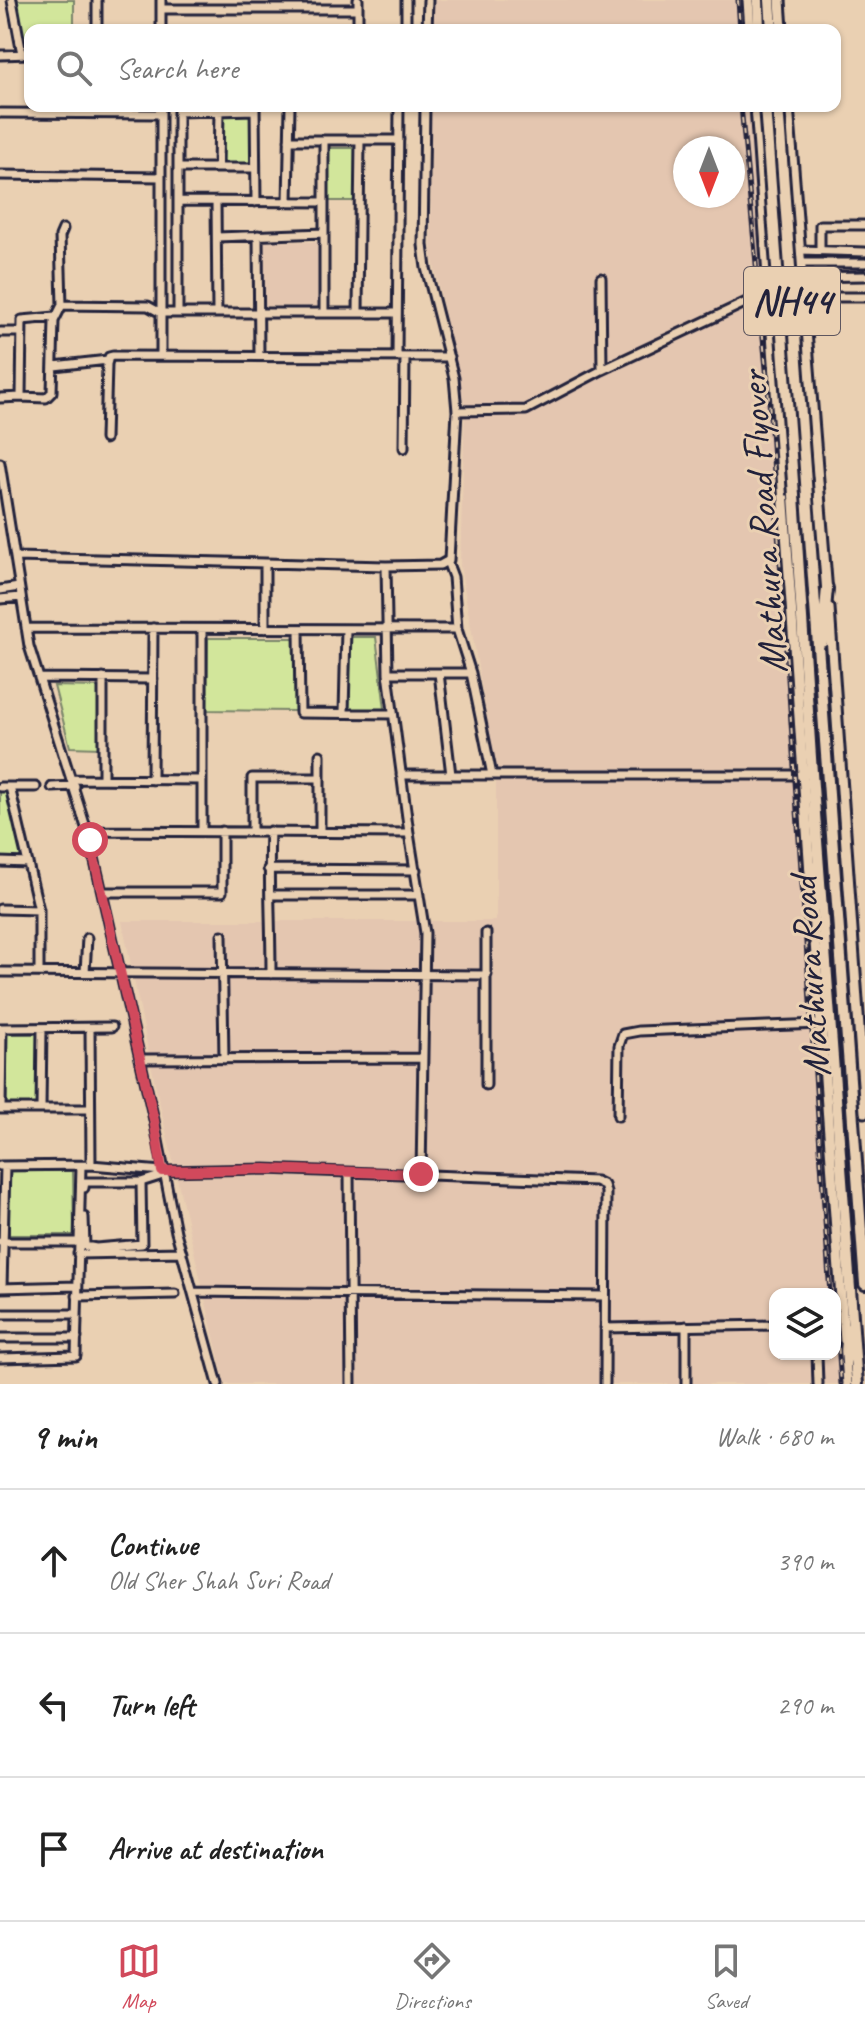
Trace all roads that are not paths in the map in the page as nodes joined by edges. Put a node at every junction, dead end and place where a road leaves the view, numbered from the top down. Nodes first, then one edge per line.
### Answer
1 (12, 0) edge
2 (97, 0) edge
3 (406, 0) edge
4 (428, 0) edge
5 (748, 0) edge
6 (758, 0) edge
7 (770, 0) edge
8 (780, 0) edge
9 (161, 4) edge
10 (217, 4) edge
11 (358, 4) edge
12 (97, 24) edge
13 (406, 24) edge
14 (427, 24) edge
15 (750, 24) edge
16 (759, 24) edge
17 (772, 24) edge
18 (782, 24) edge
19 (24, 46) edge
20 (24, 54) edge
21 (0, 55) edge
22 (32, 112) edge
23 (161, 112) edge
24 (178, 112) edge
25 (219, 112) edge
26 (255, 112) edge
27 (290, 112) edge
28 (399, 112) edge
29 (425, 112) edge
30 (756, 112) edge
31 (765, 112) edge
32 (778, 112) edge
33 (788, 112) edge
34 (0, 113) edge
35 (289, 140) junction
36 (324, 140) junction
37 (360, 140) junction
38 (399, 140) junction
39 (178, 168) junction
40 (218, 168) junction
41 (255, 168) junction
42 (0, 175) edge
43 (161, 177) junction
44 (795, 194) junction
45 (763, 196) junction
46 (178, 201) junction
47 (216, 201) junction
48 (256, 202) junction
49 (288, 202) junction
50 (324, 202) junction
51 (865, 225) edge
52 (63, 229) dead end
53 (324, 233) junction
54 (258, 235) junction
55 (217, 237) junction
56 (800, 250) junction
57 (820, 251) junction
58 (865, 252) edge
59 (801, 263) junction
60 (865, 263) edge
61 (865, 276) edge
62 (803, 277) junction
63 (601, 278) dead end
64 (770, 291) junction
65 (803, 297) junction
66 (865, 297) edge
67 (62, 305) junction
68 (161, 313) junction
69 (178, 313) junction
70 (217, 313) junction
71 (259, 313) junction
72 (324, 313) junction
73 (358, 313) junction
74 (397, 313) junction
75 (55, 317) junction
76 (0, 332) edge
77 (21, 332) junction
78 (259, 355) junction
79 (161, 356) junction
80 (401, 357) junction
81 (449, 357) junction
82 (108, 360) junction
83 (54, 366) junction
84 (602, 370) junction
85 (21, 397) junction
86 (0, 398) edge
87 (457, 411) junction
88 (105, 439) dead end
89 (404, 448) dead end
90 (0, 463) edge
91 (4, 514) edge
92 (15, 557) junction
93 (447, 561) junction
94 (265, 565) junction
95 (386, 566) junction
96 (19, 587) junction
97 (827, 588) junction
98 (0, 590) edge
99 (21, 597) junction
100 (0, 599) edge
101 (26, 628) junction
102 (153, 628) junction
103 (202, 629) junction
104 (265, 629) junction
105 (299, 629) junction
106 (346, 629) junction
107 (387, 629) junction
108 (457, 629) junction
109 (819, 665) junction
110 (388, 673) junction
111 (439, 673) junction
112 (471, 673) junction
113 (39, 678) junction
114 (103, 678) junction
115 (153, 679) junction
116 (344, 713) junction
117 (393, 714) junction
118 (320, 755) dead end
119 (401, 775) junction
120 (451, 775) junction
121 (492, 775) junction
122 (805, 775) junction
123 (320, 778) junction
124 (103, 779) junction
125 (152, 780) junction
126 (202, 780) junction
127 (73, 783) junction
128 (0, 787) edge
129 (10, 787) junction
130 (36, 787) dead end
131 (52, 787) dead end
132 (88, 831) junction
133 (202, 831) junction
134 (222, 831) junction
135 (252, 831) junction
136 (270, 831) junction
137 (320, 832) junction
138 (409, 833) junction
139 (0, 862) edge
140 (28, 863) junction
141 (810, 866) junction
142 (268, 869) junction
143 (416, 870) junction
144 (102, 892) junction
145 (271, 895) junction
146 (419, 895) junction
147 (0, 909) edge
148 (39, 910) junction
149 (486, 933) dead end
150 (222, 935) dead end
151 (824, 935) junction
152 (87, 938) dead end
153 (0, 972) edge
154 (39, 972) junction
155 (85, 972) junction
156 (121, 973) junction
157 (223, 973) junction
158 (271, 974) junction
159 (424, 975) junction
160 (487, 975) junction
161 (820, 1024) junction
162 (112, 1027) dead end
163 (1, 1028) edge
164 (42, 1028) junction
165 (90, 1028) junction
166 (422, 1058) junction
167 (140, 1059) junction
168 (224, 1059) junction
169 (486, 1085) dead end
170 (1, 1109) edge
171 (41, 1109) junction
172 (90, 1109) junction
173 (865, 1112) edge
174 (618, 1116) dead end
175 (91, 1165) junction
176 (2, 1166) edge
177 (81, 1166) junction
178 (163, 1173) junction
179 (349, 1173) junction
180 (421, 1174) junction
181 (141, 1182) junction
182 (1, 1242) edge
183 (79, 1242) junction
184 (182, 1252) junction
185 (78, 1254) junction
186 (865, 1284) edge
187 (77, 1286) junction
188 (1, 1288) edge
189 (837, 1288) edge
190 (193, 1292) junction
191 (175, 1294) dead end
192 (350, 1294) junction
193 (77, 1296) junction
194 (604, 1296) junction
195 (851, 1297) junction
196 (0, 1314) edge
197 (77, 1314) junction
198 (769, 1325) edge
199 (686, 1326) junction
200 (605, 1328) junction
201 (841, 1337) edge
202 (0, 1338) edge
203 (77, 1338) junction
204 (0, 1358) edge
205 (817, 1360) edge
206 (845, 1363) junction
207 (218, 1384) edge
208 (351, 1384) edge
209 (605, 1384) edge
210 (686, 1384) edge
211 (818, 1384) edge
212 (847, 1384) edge
213 (857, 1384) edge

1 - 19 street
2 - 12 street
3 - 13 street
4 - 14 street
5 - 15 main road
6 - 16 highway
7 - 17 highway
8 - 18 main road
9 - 10 street
10 - 11 street
20 - 21 street
22 - 34 street
23 - 43 street
24 - 39 street
25 - 40 street
26 - 41 street
27 - 35 street
28 - 38 street
29 - 81 street
30 - 45 main road
31 - 151 highway, Mathura Road Flyover / NH44, bridge
32 - 109 highway, Mathura Road Flyover / NH44, bridge
33 - 44 main road
35 - 36 street
35 - 49 street
36 - 37 street
36 - 50 street
37 - 38 street
37 - 73 street
38 - 74 street
39 - 40 street
39 - 46 street
40 - 41 street
41 - 48 street
42 - 43 street
43 - 68 street
44 - 45 main road
44 - 56 main road
45 - 64 main road
46 - 47 street
46 - 69 street
47 - 48 street
47 - 55 street
48 - 49 street
49 - 50 street
50 - 53 street
51 - 57 street
52 - 67 street
53 - 54 street
53 - 72 street
54 - 55 street
54 - 71 street
55 - 70 street
56 - 57 street
56 - 59 main road
57 - 58 street
59 - 60 street
59 - 62 main road
61 - 62 street
62 - 65 main road
63 - 84 street
64 - 84 street
64 - 122 main road
65 - 66 street
65 - 97 main road
67 - 68 street
67 - 75 street
68 - 69 street
68 - 79 street
69 - 70 street
70 - 71 street
71 - 72 street
71 - 78 street
72 - 73 street
73 - 74 street
74 - 80 street
75 - 77 street
75 - 83 street
76 - 77 street
77 - 85 street
78 - 79 street
78 - 80 street
79 - 82 street
80 - 81 street
80 - 89 street
81 - 87 street
82 - 83 street
82 - 88 street
83 - 85 street
84 - 87 street
85 - 86 street
87 - 93 street
90 - 91 street
91 - 92 street
92 - 94 street
92 - 96 street
93 - 95 street
93 - 108 street
94 - 95 street
94 - 104 street
95 - 107 street
96 - 98 street
96 - 99 street
97 - 109 highway
97 - 173 main road
99 - 100 street
99 - 101 street
101 - 102 street
101 - 113 street
102 - 103 street
102 - 115 street
103 - 104 street
103 - 126 street
104 - 105 street
105 - 106 street
105 - 116 street
106 - 107 street
106 - 116 street
107 - 108 street
107 - 110 street
108 - 112 street
109 - 186 highway, Mathura Road / NH44
110 - 111 street
110 - 117 street
111 - 112 street
111 - 120 street
112 - 121 street
113 - 114 street
113 - 127 street
114 - 115 street
114 - 124 street
115 - 125 street
116 - 117 street
117 - 119 street
118 - 123 street
119 - 120 street
119 - 138 street
120 - 121 street
121 - 122 street
122 - 141 main road
123 - 135 street
123 - 137 street
124 - 125 street
124 - 127 street
125 - 126 street
126 - 133 street
127 - 131 street
127 - 132 street
128 - 129 street
129 - 130 street
129 - 140 street
132 - 133 street
132 - 144 street
133 - 134 street
134 - 135 street
134 - 144 street
135 - 136 street
136 - 137 street
136 - 142 street
137 - 138 street
138 - 143 street
139 - 140 street
140 - 148 street
141 - 151 highway
141 - 161 main road
142 - 143 street
142 - 145 street
143 - 146 street
144 - 156 street
145 - 146 street
145 - 158 street
146 - 159 street
147 - 148 street
148 - 154 street
149 - 160 street
150 - 157 street
151 - 195 highway, Mathura Road / NH44
152 - 155 street
153 - 154 street
154 - 155 street
155 - 156 street
156 - 157 street
156 - 167 street
157 - 158 street
157 - 168 street
158 - 159 street
159 - 160 street
159 - 166 street
160 - 169 street
161 - 174 street
161 - 189 main road
162 - 165 street
163 - 164 street
163 - 170 street
164 - 165 street
164 - 171 street
165 - 172 street
166 - 168 street
166 - 180 street
167 - 168 street
167 - 178 street
170 - 171 street
171 - 172 street
172 - 175 street
175 - 177 street
175 - 178 street
176 - 177 street
176 - 182 street
177 - 183 street
178 - 179 street
178 - 181 street
178 - 184 street
179 - 180 street
179 - 192 street
180 - 194 street
181 - 181 street
182 - 183 street
182 - 188 street
183 - 185 street
184 - 185 street
184 - 190 street
185 - 187 street
187 - 188 street
187 - 193 street
190 - 192 street
190 - 207 street
191 - 193 street
192 - 194 street
192 - 208 street
193 - 197 street
194 - 200 street
195 - 206 highway
195 - 213 highway, Mathura Road / NH44
196 - 197 street
197 - 203 street
198 - 199 street
199 - 200 street
199 - 210 street
200 - 209 street
201 - 206 main road
202 - 203 street
203 - 204 street
205 - 211 street
206 - 212 main road

